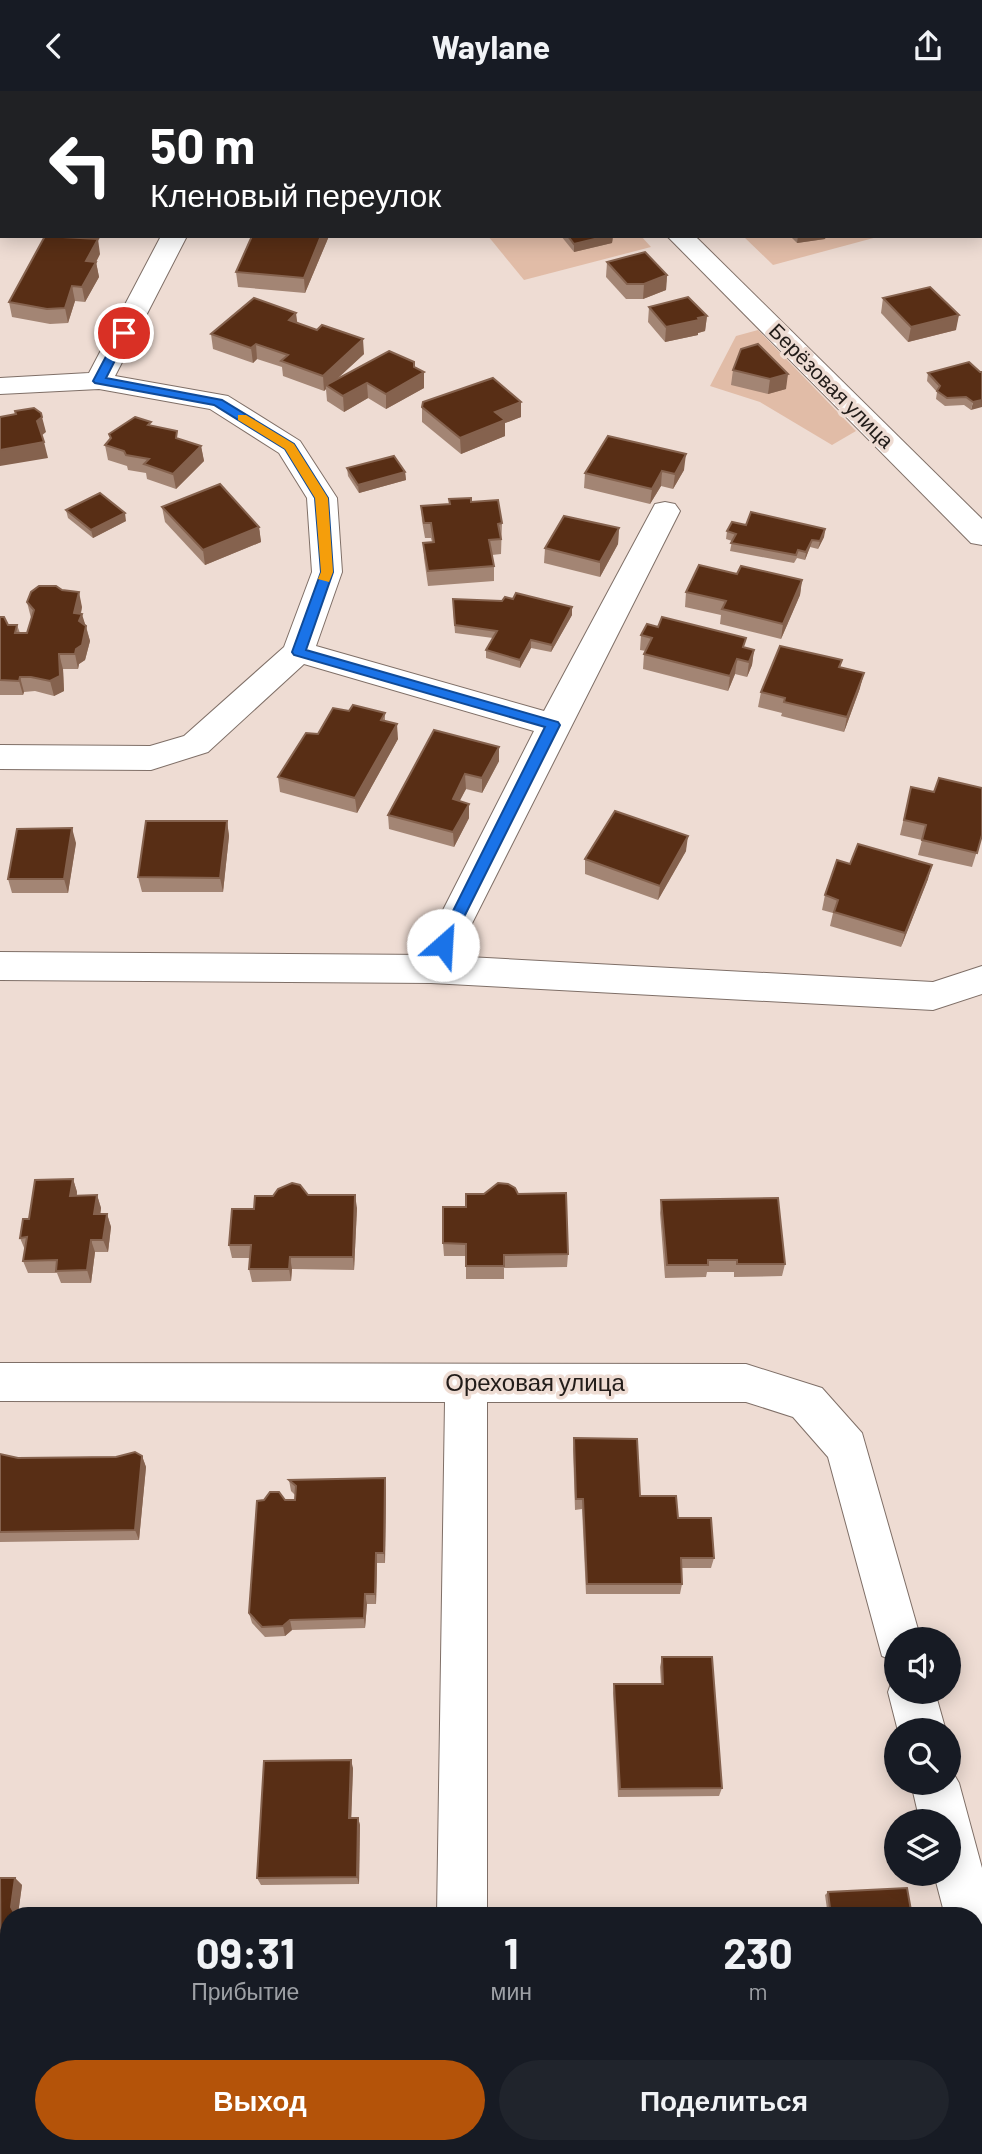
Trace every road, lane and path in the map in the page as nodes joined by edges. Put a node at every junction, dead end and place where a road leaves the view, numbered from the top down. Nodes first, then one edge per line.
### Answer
1 (173, 238) edge
2 (682, 238) edge
3 (99, 381) junction
4 (0, 386) edge
5 (665, 511) dead end
6 (982, 536) edge
7 (298, 652) junction
8 (553, 725) junction
9 (0, 757) edge
10 (0, 966) edge
11 (431, 969) junction
12 (982, 981) edge
13 (0, 1382) edge
14 (466, 1383) junction
15 (895, 1627) edge
16 (961, 1882) edge
17 (462, 1907) edge
18 (968, 1907) edge

1 - 3 street
2 - 6 street, Берёзовая улица
3 - 4 street
3 - 7 street
5 - 8 street
7 - 8 street
7 - 9 street
8 - 11 street
10 - 11 street
11 - 12 street
13 - 14 street, Ореховая улица
14 - 15 street, Ореховая улица
14 - 17 street
16 - 18 street

